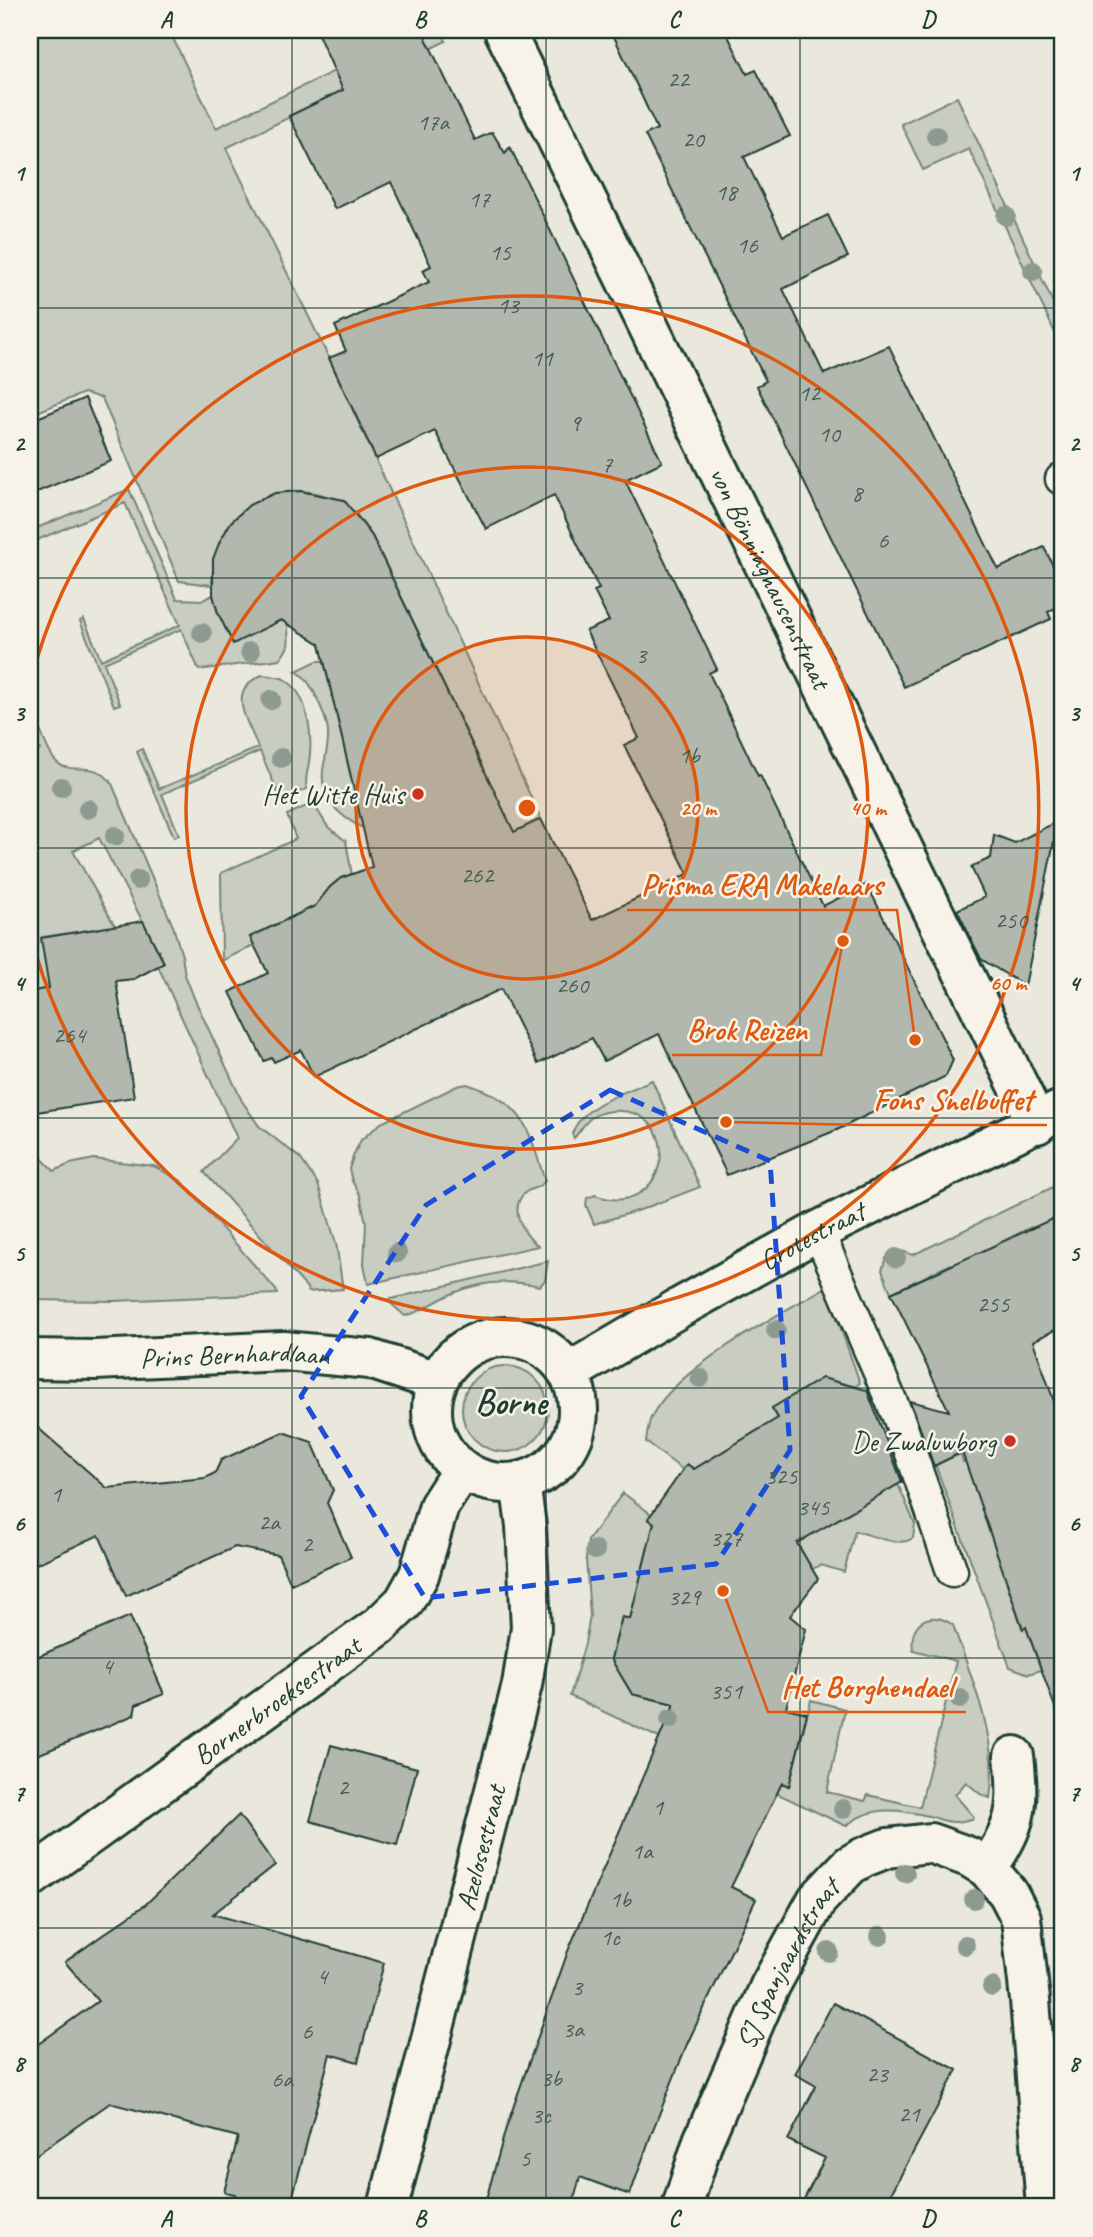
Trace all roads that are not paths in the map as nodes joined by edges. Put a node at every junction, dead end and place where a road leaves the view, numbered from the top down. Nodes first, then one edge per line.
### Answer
1 (504, 30) edge
2 (1050, 1116) edge
3 (818, 1231) junction
4 (30, 1359) edge
5 (568, 1373) junction
6 (437, 1381) junction
7 (461, 1470) junction
8 (520, 1482) junction
9 (952, 1571) dead end
10 (1014, 1756) dead end
11 (987, 1868) junction
12 (30, 1878) edge
13 (388, 2207) edge
14 (682, 2207) edge
15 (1046, 2207) edge

1 - 2 street, von Bönninghausenstraat
2 - 3 street, Grotestraat
3 - 5 street, Grotestraat
3 - 9 lane
4 - 6 street, Prins Bernhardlaan
5 - 6 street
5 - 8 street
6 - 7 street
7 - 8 street
7 - 12 street, Bornerbroeksestraat
8 - 13 street, Azelosestraat
10 - 11 street
11 - 14 street, SJ Spanjaardstraat
11 - 15 street, SJ Spanjaardstraat

